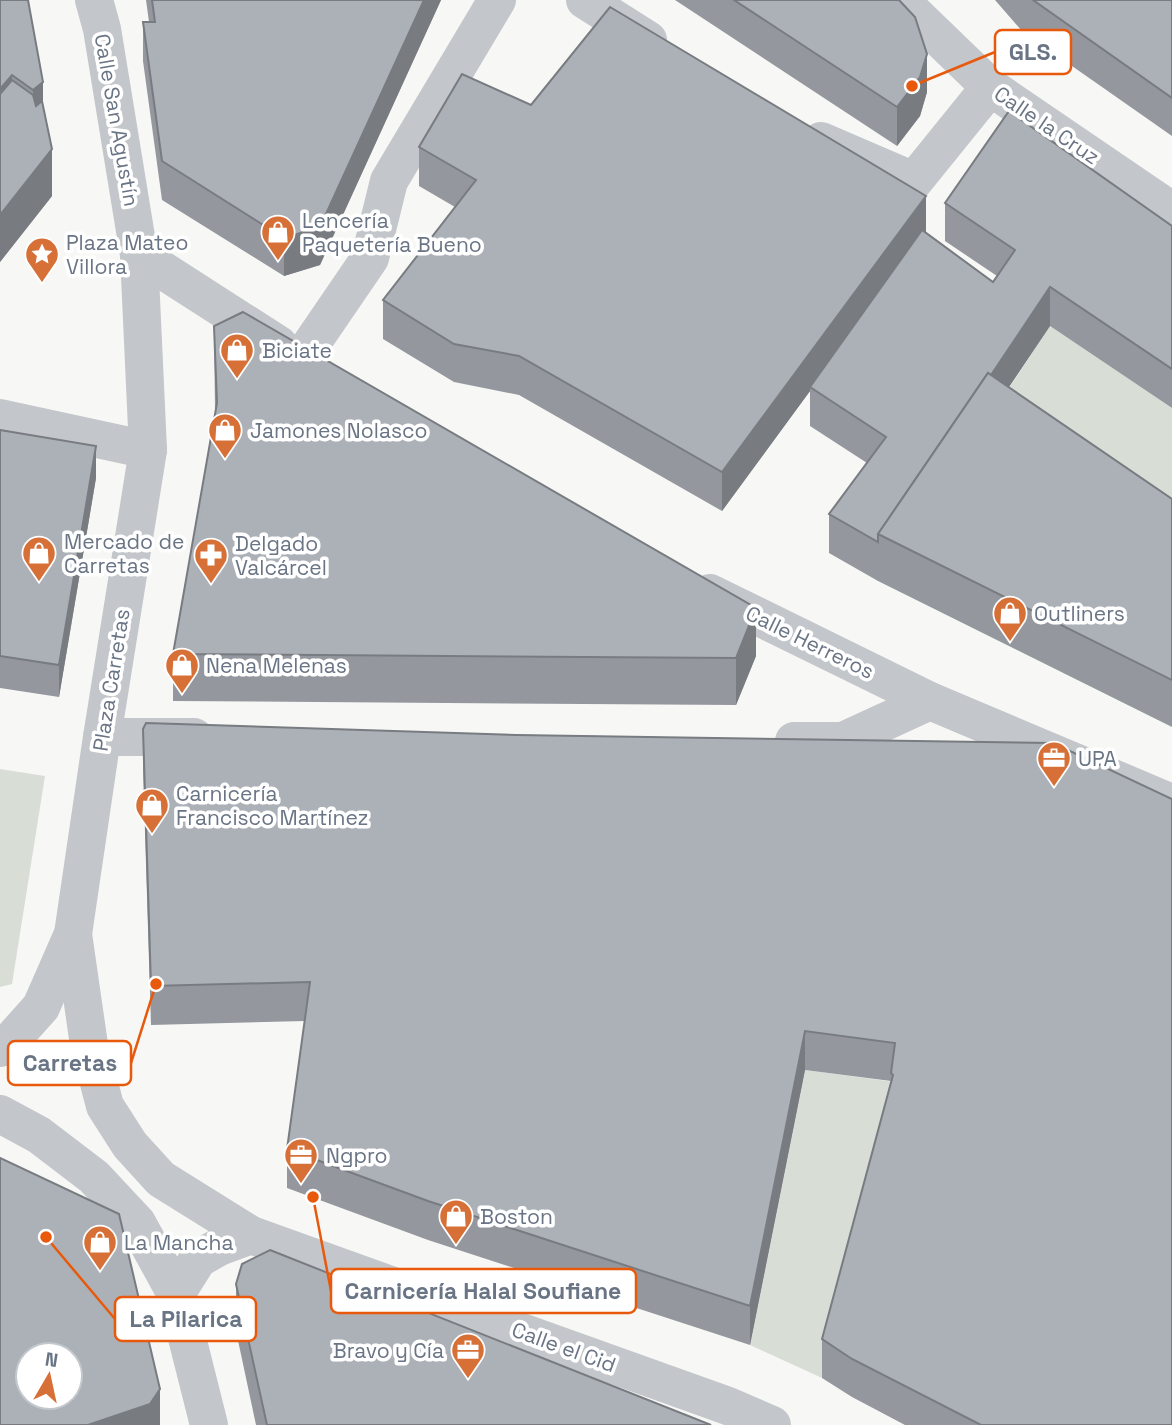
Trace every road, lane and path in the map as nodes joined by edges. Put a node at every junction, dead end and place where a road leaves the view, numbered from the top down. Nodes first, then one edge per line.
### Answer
1 (94, 0) edge
2 (497, 0) edge
3 (585, 0) edge
4 (900, 0) edge
5 (676, 57) edge
6 (990, 87) junction
7 (790, 128) edge
8 (1172, 211) edge
9 (139, 255) junction
10 (0, 418) edge
11 (148, 450) junction
12 (675, 576) edge
13 (930, 701) junction
14 (102, 737) junction
15 (228, 737) edge
16 (759, 741) edge
17 (1172, 803) edge
18 (73, 934) junction
19 (0, 1048) edge
20 (0, 1114) edge
21 (251, 1235) junction
22 (176, 1294) junction
23 (209, 1425) edge
24 (772, 1425) edge

1 - 9 street, Calle San Agustín
2 - 9 street
3 - 5 street
4 - 6 street, Calle la Cruz
6 - 7 street
6 - 8 street, Calle la Cruz
9 - 11 street, Calle San Agustín
10 - 11 street
11 - 14 street, Plaza Carretas
12 - 13 street, Calle Herreros
13 - 16 street
13 - 17 street, Calle Herreros
14 - 15 street
14 - 18 street, Plaza Carretas
18 - 19 street
18 - 21 street
20 - 22 street
21 - 22 street
21 - 24 street, Calle el Cid
22 - 23 street

